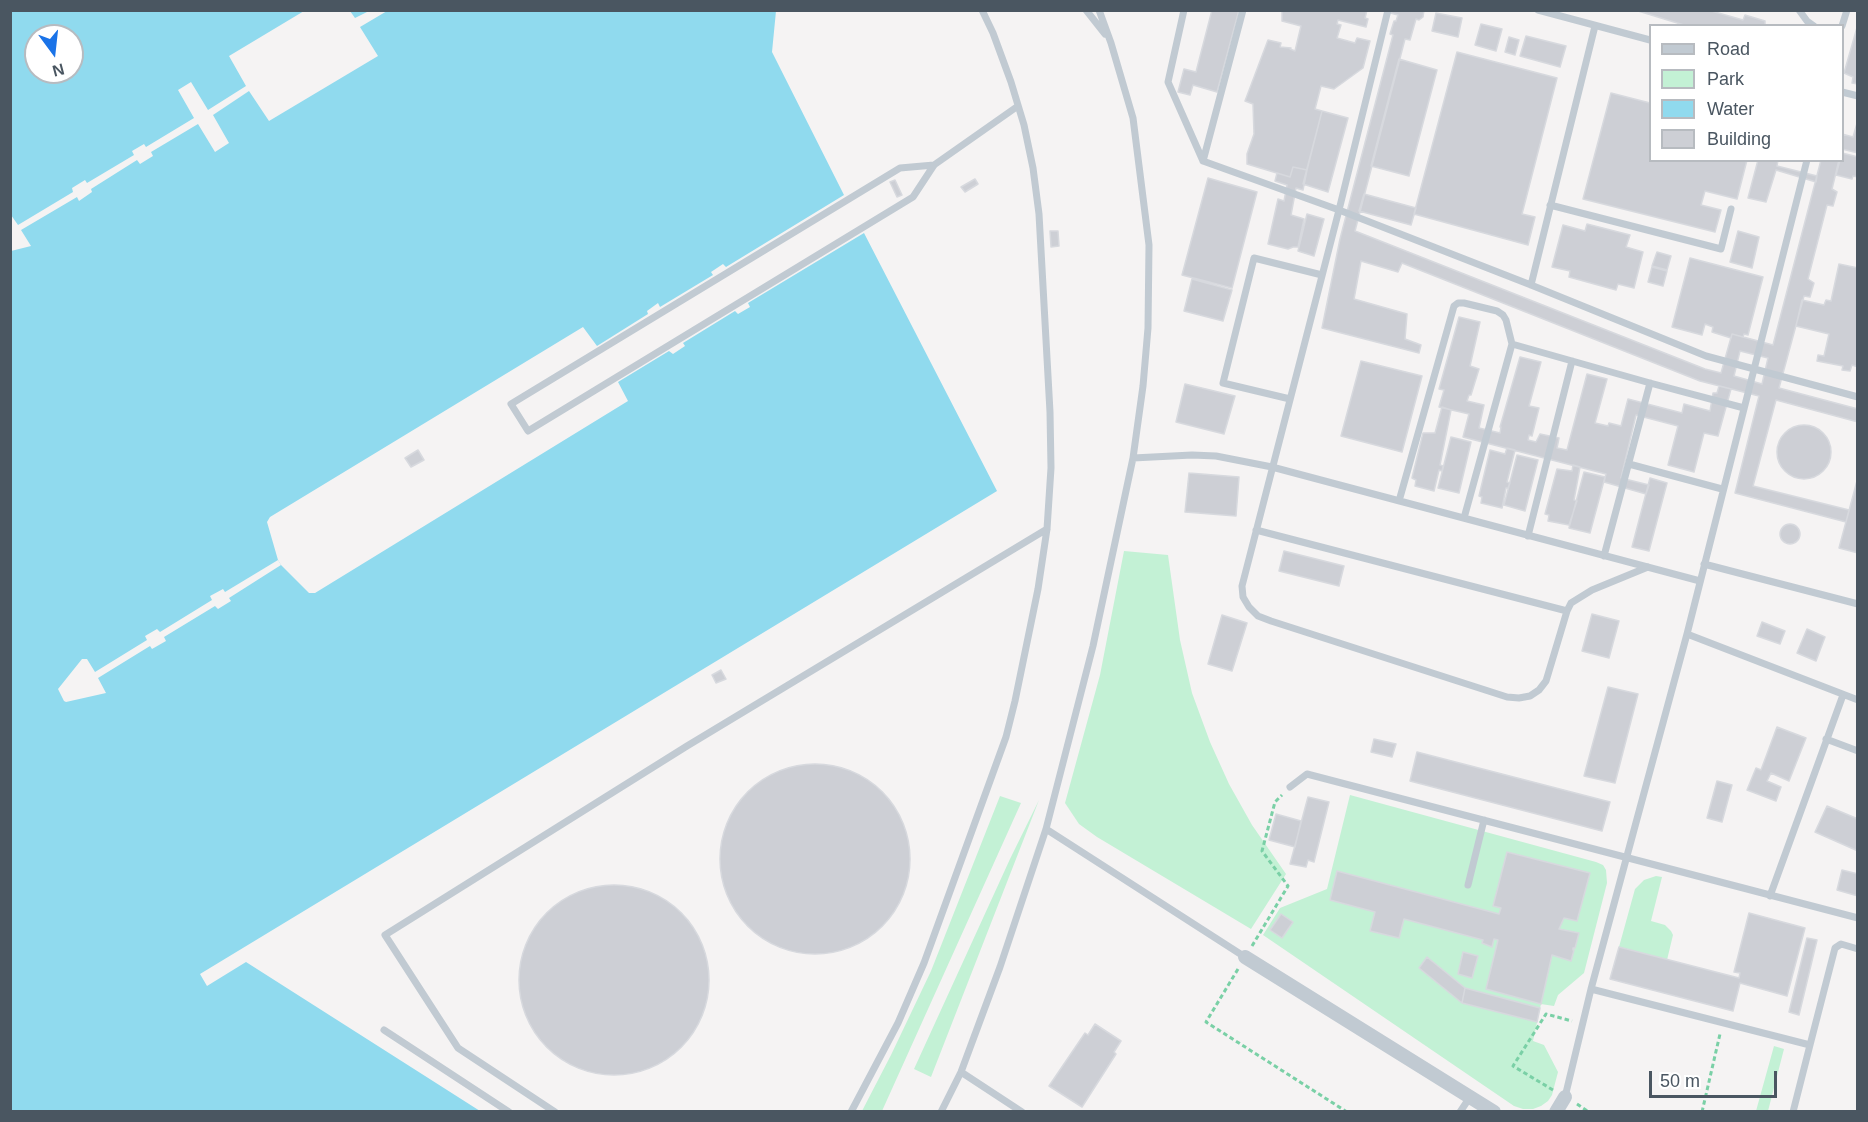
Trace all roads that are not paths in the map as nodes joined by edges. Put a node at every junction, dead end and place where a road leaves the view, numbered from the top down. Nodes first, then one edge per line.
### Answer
1 (982, 10) edge
2 (1086, 10) edge
3 (1099, 10) edge
4 (1184, 10) edge
5 (1243, 10) edge
6 (1388, 10) edge
7 (1538, 10) edge
8 (1799, 10) edge
9 (1812, 24) edge
10 (1595, 26) junction
11 (1649, 40) edge
12 (1112, 43) junction
13 (1018, 106) junction
14 (1203, 161) junction
15 (1806, 162) edge
16 (934, 165) junction
17 (1550, 205) junction
18 (1731, 208) dead end
19 (1339, 210) junction
20 (1322, 275) junction
21 (1531, 285) junction
22 (1512, 344) junction
23 (1572, 361) junction
24 (1754, 369) junction
25 (1650, 383) junction
26 (1857, 397) edge
27 (1290, 399) junction
28 (1744, 408) junction
29 (1133, 458) junction
30 (1629, 464) junction
31 (1272, 467) junction
32 (1722, 489) junction
33 (1399, 501) junction
34 (1464, 518) junction
35 (1047, 529) junction
36 (1256, 530) junction
37 (1528, 536) junction
38 (1604, 556) junction
39 (1704, 564) junction
40 (1648, 567) junction
41 (1700, 581) junction
42 (1857, 604) edge
43 (1567, 611) junction
44 (1687, 634) junction
45 (1843, 694) junction
46 (1857, 700) edge
47 (1826, 740) junction
48 (1857, 751) edge
49 (1290, 787) dead end
50 (1484, 820) junction
51 (1046, 829) junction
52 (1626, 858) junction
53 (1468, 885) dead end
54 (1770, 896) junction
55 (1857, 918) edge
56 (1857, 949) edge
57 (1245, 957) joint
58 (1591, 989) junction
59 (384, 1030) dead end
60 (1810, 1045) junction
61 (961, 1072) junction
62 (1470, 1097) junction
63 (1565, 1097) joint
64 (509, 1112) edge
65 (555, 1112) edge
66 (851, 1112) edge
67 (941, 1112) edge
68 (1022, 1112) edge
69 (1460, 1112) edge
70 (1494, 1112) edge
71 (1556, 1112) edge
72 (1793, 1112) edge

1 - 13 lane
2 - 12 lane
3 - 12 lane
4 - 14 lane
5 - 14 lane
6 - 19 lane
7 - 10 lane
8 - 9 lane
10 - 11 lane
10 - 17 lane
12 - 29 lane
13 - 16 lane
13 - 35 lane
14 - 19 lane
15 - 24 lane
16 - 16 lane
17 - 18 lane
17 - 21 lane
19 - 20 lane
19 - 21 lane
20 - 27 lane
20 - 27 lane
21 - 24 lane
22 - 23 lane
22 - 33 lane
22 - 34 lane
23 - 25 lane
23 - 37 lane
24 - 26 lane
24 - 28 lane
25 - 28 lane
25 - 30 lane
27 - 31 lane
28 - 32 lane
29 - 31 lane
29 - 51 lane
30 - 32 lane
30 - 38 lane
31 - 33 lane
31 - 36 lane
32 - 39 lane
33 - 34 lane
34 - 37 lane
35 - 65 lane
35 - 66 lane
36 - 43 lane
36 - 43 lane
37 - 38 lane
38 - 40 lane
39 - 41 lane
39 - 42 lane
40 - 41 lane
40 - 43 lane
41 - 44 lane
44 - 45 lane
44 - 52 lane
45 - 46 lane
45 - 47 lane
47 - 48 lane
47 - 54 lane
49 - 50 lane
50 - 52 lane
50 - 53 lane
51 - 57 lane
51 - 61 lane
52 - 54 lane
52 - 58 lane
54 - 55 lane
56 - 60 lane
57 - 62 street
58 - 60 lane
58 - 63 lane
59 - 64 lane
60 - 72 lane
61 - 67 lane
61 - 68 lane
62 - 69 lane
62 - 70 street
63 - 71 street

